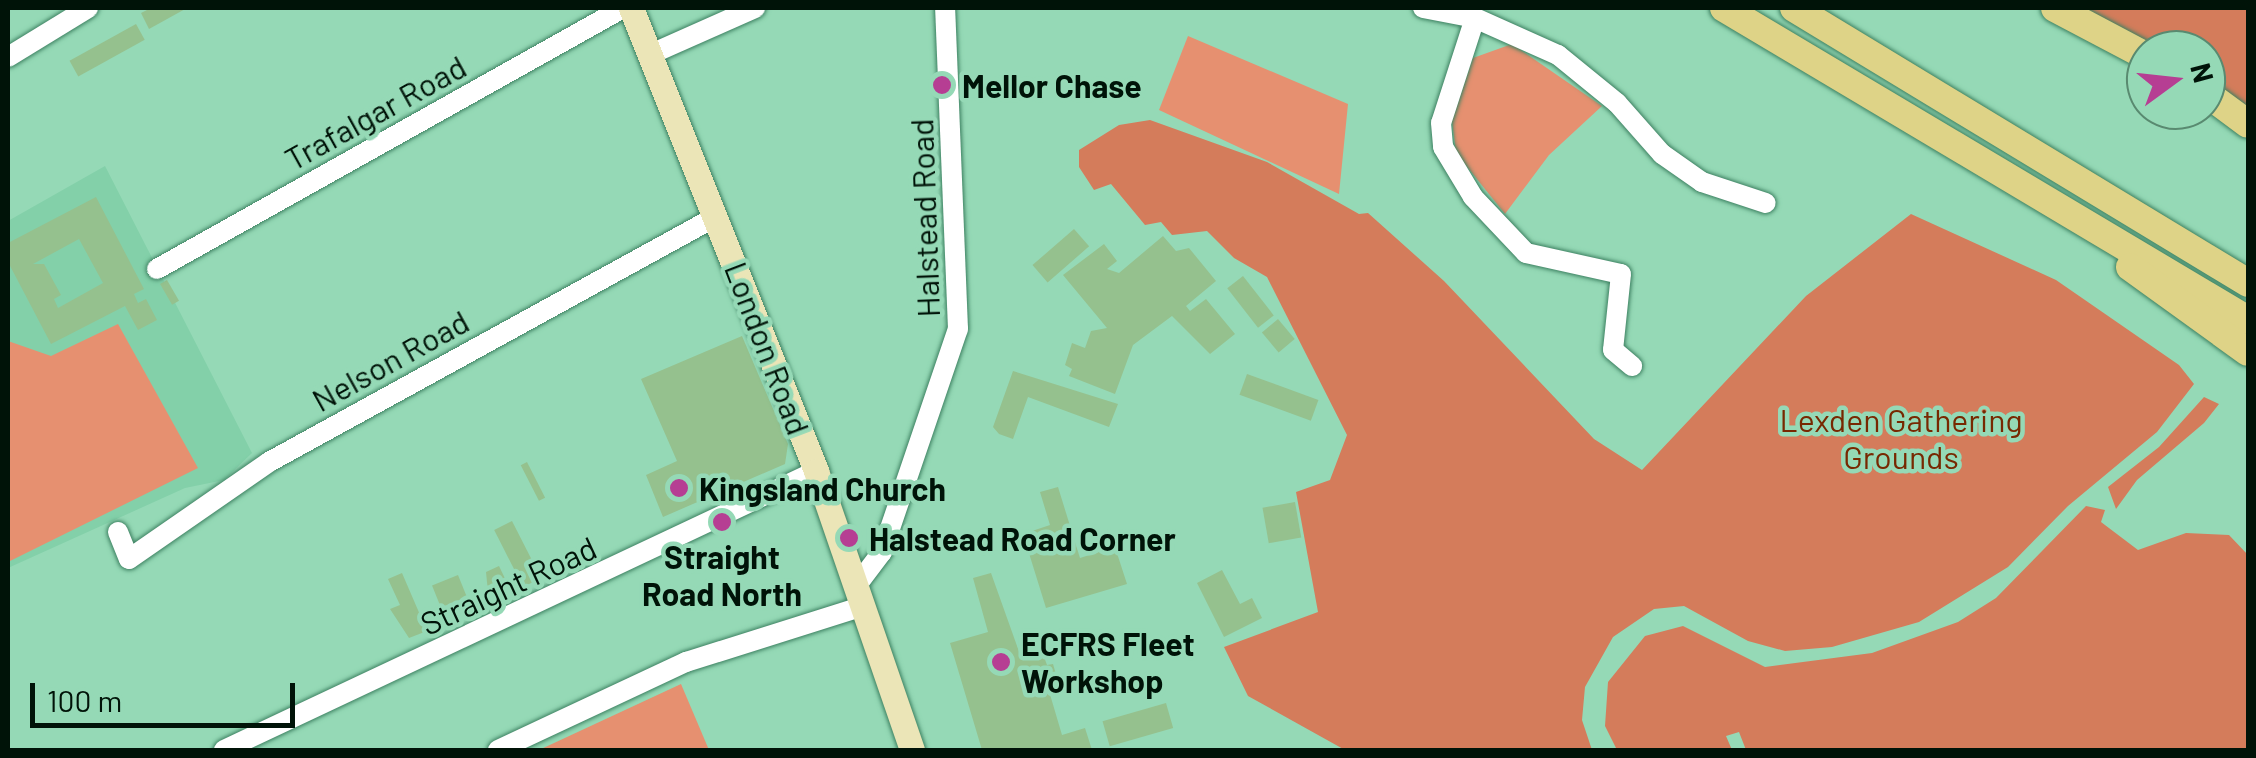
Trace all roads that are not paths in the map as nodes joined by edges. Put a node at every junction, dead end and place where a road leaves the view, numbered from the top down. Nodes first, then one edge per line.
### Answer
1 (88, 8) edge
2 (623, 8) edge
3 (631, 8) edge
4 (755, 8) edge
5 (945, 8) edge
6 (1423, 8) edge
7 (1724, 8) edge
8 (1794, 8) edge
9 (2055, 8) edge
10 (1475, 18) junction
11 (2126, 45) edge
12 (651, 54) junction
13 (8, 57) edge
14 (2226, 108) edge
15 (2248, 124) edge
16 (1766, 203) dead end
17 (2053, 208) junction
18 (717, 216) junction
19 (156, 268) dead end
20 (2248, 283) edge
21 (2248, 320) edge
22 (2248, 352) edge
23 (1632, 366) dead end
24 (816, 471) junction
25 (118, 532) dead end
26 (861, 595) junction
27 (224, 750) edge
28 (498, 750) edge
29 (912, 750) edge

1 - 13 street
2 - 19 street, Trafalgar Road
3 - 12 main road, London Road
4 - 12 street
5 - 26 street, Halstead Road
6 - 10 street
7 - 17 highway
8 - 20 highway
9 - 11 highway
10 - 16 street
10 - 23 street
12 - 18 main road, London Road
14 - 15 highway
17 - 21 highway
17 - 22 highway
18 - 24 main road, London Road
18 - 25 street, Nelson Road
24 - 26 main road, London Road
24 - 27 street, Straight Road
26 - 28 street
26 - 29 main road, London Road

